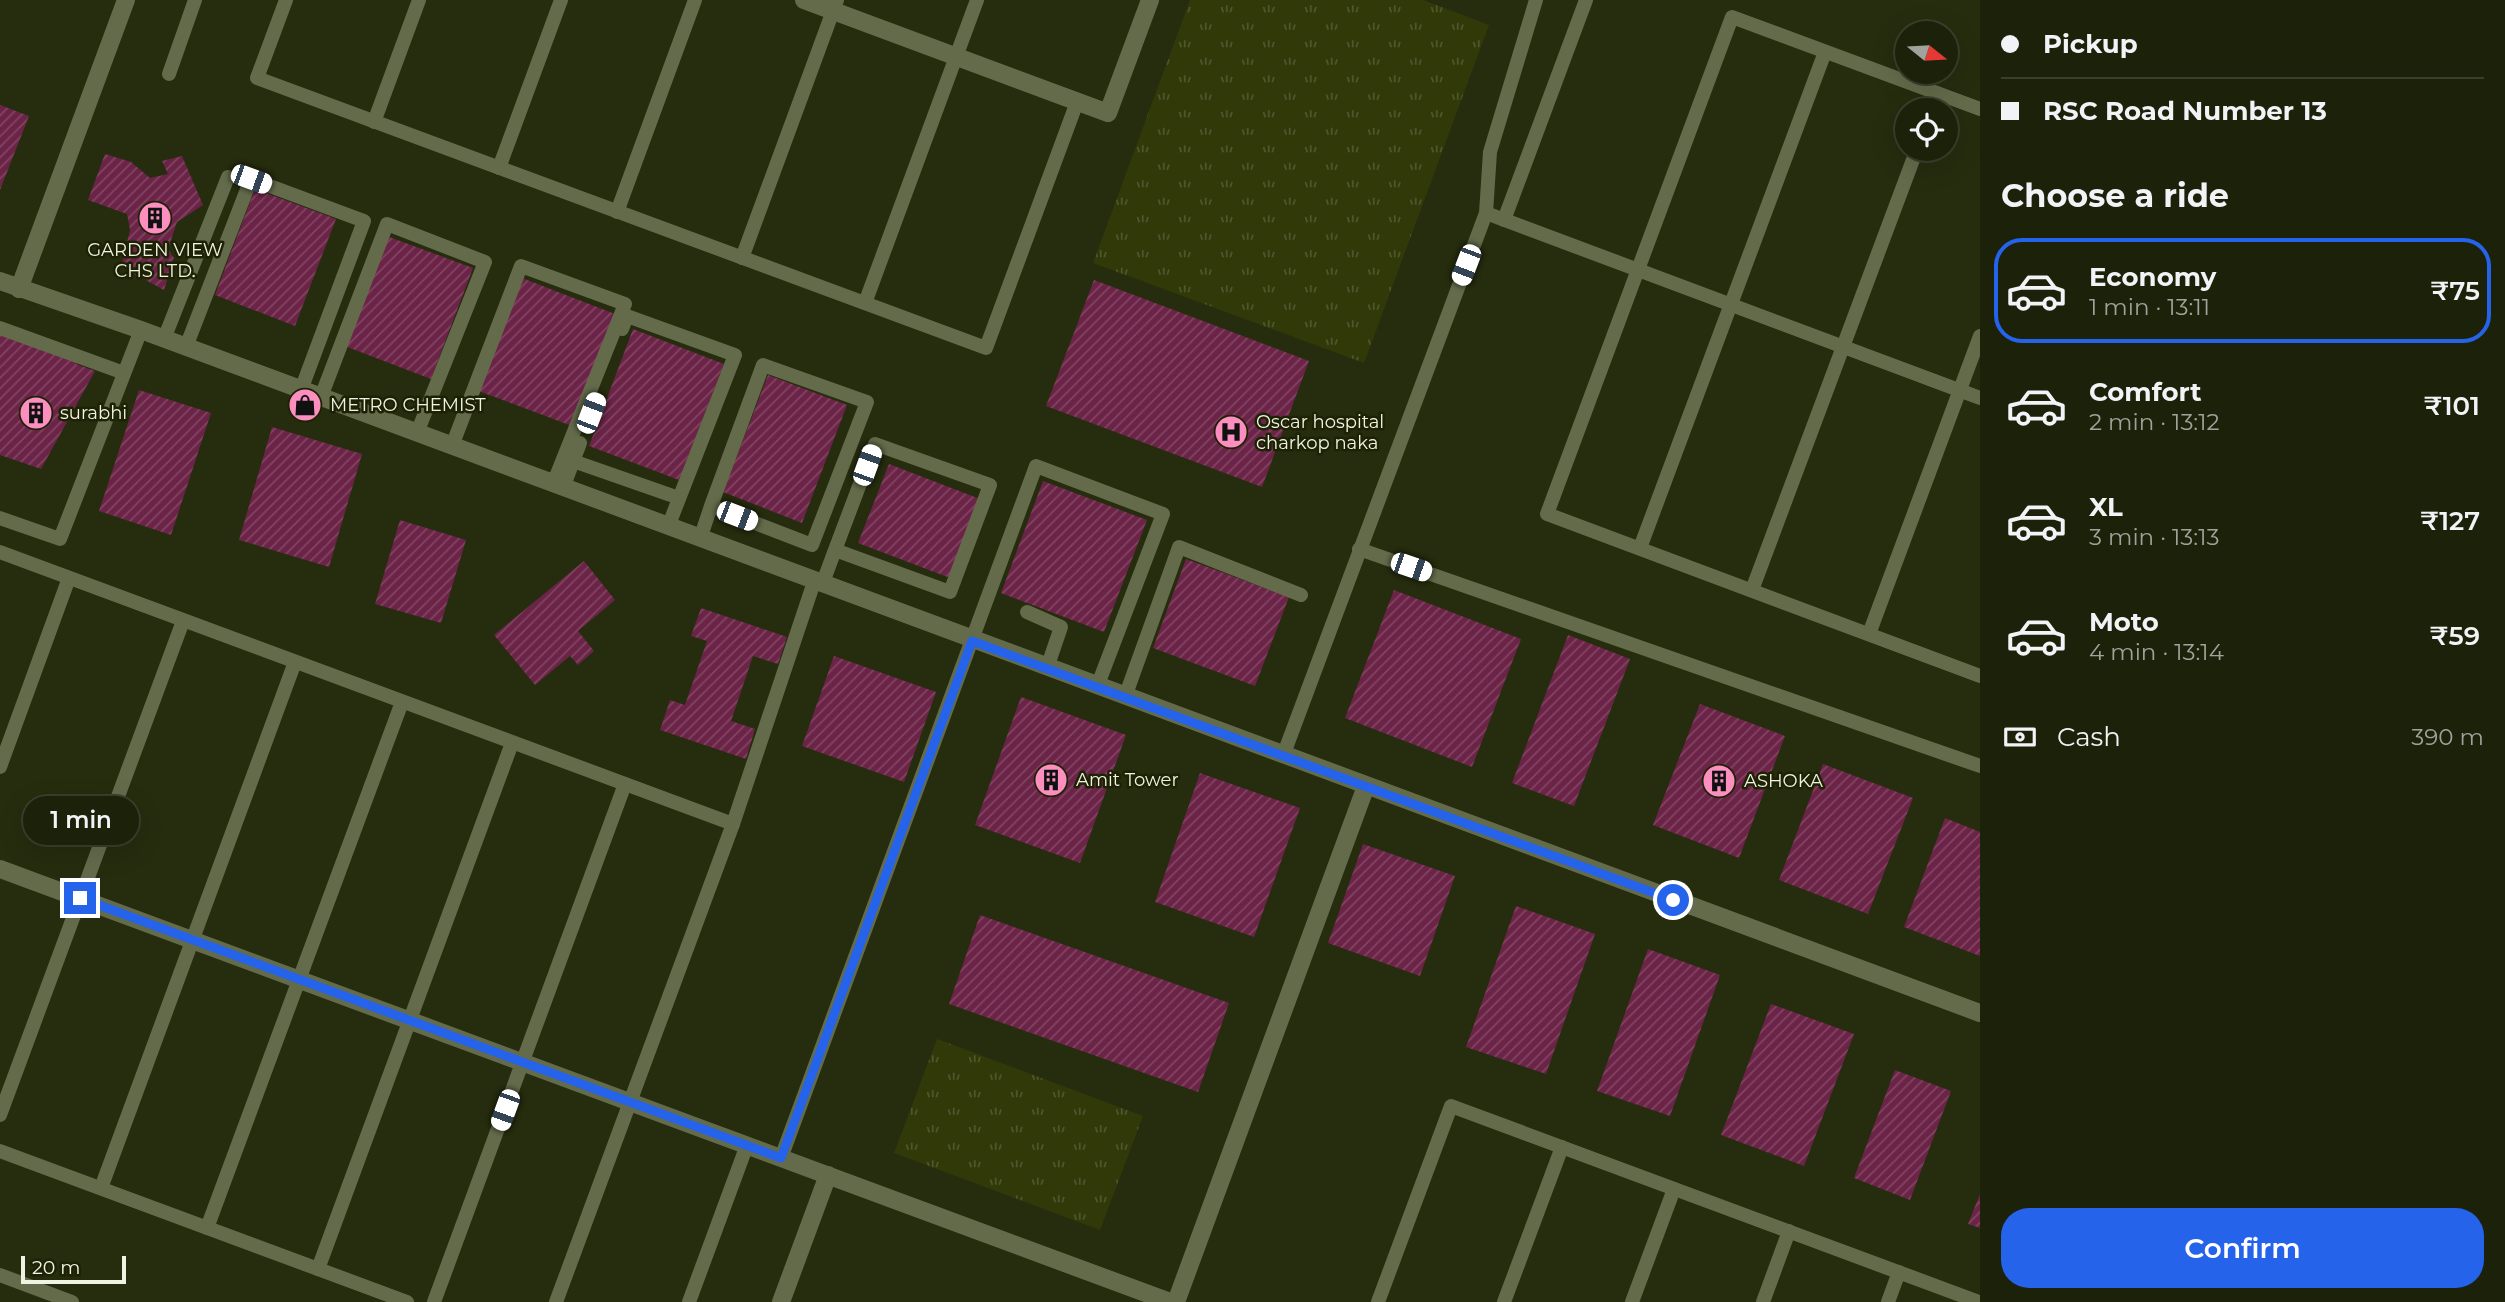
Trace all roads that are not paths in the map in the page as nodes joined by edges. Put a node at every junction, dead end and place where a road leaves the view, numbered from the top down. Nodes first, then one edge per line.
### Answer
1 (126, 0) edge
2 (195, 0) edge
3 (286, 0) edge
4 (419, 0) edge
5 (561, 0) edge
6 (695, 0) edge
7 (804, 0) edge
8 (976, 0) edge
9 (1150, 0) edge
10 (1536, 0) edge
11 (1586, 0) edge
12 (835, 5) edge
13 (1825, 51) junction
14 (956, 57) junction
15 (169, 74) dead end
16 (1937, 93) junction
17 (1935, 98) edge
18 (1077, 102) junction
19 (1980, 109) edge
20 (374, 122) junction
21 (1912, 161) edge
22 (499, 168) junction
23 (228, 177) dead end
24 (617, 212) junction
25 (1486, 213) junction
26 (1504, 220) junction
27 (742, 258) junction
28 (1638, 270) junction
29 (0, 281) edge
30 (19, 289) junction
31 (865, 303) junction
32 (1731, 304) junction
33 (0, 328) edge
34 (141, 330) junction
35 (1980, 336) edge
36 (164, 339) junction
37 (1843, 346) junction
38 (186, 347) junction
39 (124, 373) junction
40 (301, 390) junction
41 (1960, 390) junction
42 (321, 397) junction
43 (1980, 398) edge
44 (417, 433) junction
45 (452, 446) junction
46 (573, 461) junction
47 (558, 486) junction
48 (679, 498) junction
49 (711, 506) junction
50 (0, 518) edge
51 (668, 527) junction
52 (700, 539) junction
53 (1640, 548) junction
54 (1359, 549) junction
55 (835, 550) junction
56 (0, 552) edge
57 (69, 578) junction
58 (818, 584) junction
59 (1752, 590) junction
60 (1301, 595) dead end
61 (1027, 612) dead end
62 (183, 621) junction
63 (1869, 634) junction
64 (972, 641) junction
65 (295, 662) junction
66 (1047, 668) junction
67 (1979, 673) edge
68 (1097, 687) junction
69 (1125, 697) junction
70 (402, 702) junction
71 (512, 743) junction
72 (1283, 756) junction
73 (1980, 766) edge
74 (0, 767) edge
75 (625, 785) junction
76 (1366, 786) junction
77 (733, 824) junction
78 (0, 869) edge
79 (80, 898) junction
80 (193, 939) junction
81 (299, 979) junction
82 (1980, 1013) edge
83 (409, 1020) junction
84 (522, 1062) junction
85 (630, 1102) junction
86 (0, 1115) edge
87 (747, 1145) junction
88 (1562, 1147) junction
89 (0, 1151) edge
90 (781, 1158) junction
91 (828, 1175) junction
92 (101, 1188) junction
93 (1674, 1189) junction
94 (207, 1228) junction
95 (1789, 1231) junction
96 (318, 1269) junction
97 (1899, 1272) junction
98 (0, 1275) edge
99 (66, 1301) edge
100 (407, 1302) edge
101 (434, 1302) edge
102 (556, 1302) edge
103 (689, 1302) edge
104 (781, 1302) edge
105 (1170, 1302) edge
106 (1176, 1302) edge
107 (1378, 1302) edge
108 (1504, 1302) edge
109 (1632, 1302) edge
110 (1762, 1302) edge
111 (1888, 1302) edge
112 (1979, 1302) edge

1 - 30 street
2 - 15 lane
3 - 20 lane
4 - 20 lane
5 - 22 lane
6 - 24 lane
7 - 12 street
8 - 14 lane
9 - 18 street
10 - 25 lane
11 - 26 lane
12 - 14 street
12 - 27 lane
13 - 16 lane
13 - 28 lane
13 - 32 lane
14 - 18 street
14 - 31 lane
16 - 17 lane
16 - 19 lane
18 - 31 lane
20 - 22 lane
21 - 37 lane
22 - 24 lane
23 - 36 lane
24 - 27 lane
25 - 26 lane
25 - 54 lane
26 - 28 lane
27 - 31 lane
28 - 32 lane
28 - 53 lane
29 - 30 street
30 - 34 street
32 - 37 lane
32 - 53 lane
33 - 39 lane
34 - 36 street
34 - 39 lane
35 - 41 lane
36 - 38 street
37 - 41 lane
37 - 59 lane
38 - 40 street
38 - 40 lane
39 - 50 lane
40 - 42 street
41 - 43 lane
41 - 63 lane
42 - 44 street
42 - 44 lane
44 - 45 street
45 - 47 street
45 - 47 lane
46 - 47 lane
46 - 48 lane
46 - 48 lane
47 - 51 street
48 - 51 lane
49 - 49 lane
49 - 52 lane
51 - 52 street
52 - 58 street
53 - 59 lane
54 - 72 lane
54 - 73 lane
55 - 55 lane
55 - 58 lane
56 - 57 lane
57 - 62 lane
57 - 74 lane
58 - 64 street
58 - 77 lane
59 - 63 lane
60 - 69 lane
61 - 66 lane
62 - 65 lane
62 - 79 lane
63 - 67 lane
64 - 66 street
64 - 68 lane
64 - 90 lane
65 - 70 lane
65 - 80 lane
66 - 68 street
68 - 69 street
69 - 72 street
70 - 71 lane
70 - 81 lane
71 - 75 lane
71 - 83 lane
72 - 76 street
75 - 77 lane
75 - 84 lane
76 - 82 street
76 - 106 street
77 - 85 lane
78 - 79 street
79 - 80 street
79 - 86 lane
80 - 81 street
80 - 92 lane
81 - 83 street
81 - 94 lane
83 - 84 street
83 - 96 lane
84 - 85 street
84 - 101 lane
85 - 87 street
85 - 102 lane
87 - 90 street
87 - 103 lane
88 - 93 lane
88 - 107 lane
88 - 108 lane
89 - 92 lane
90 - 91 street
91 - 104 street
91 - 105 street
92 - 94 lane
93 - 95 lane
93 - 109 lane
94 - 96 lane
95 - 97 lane
95 - 110 lane
96 - 100 lane
97 - 111 lane
97 - 112 lane
98 - 99 lane

